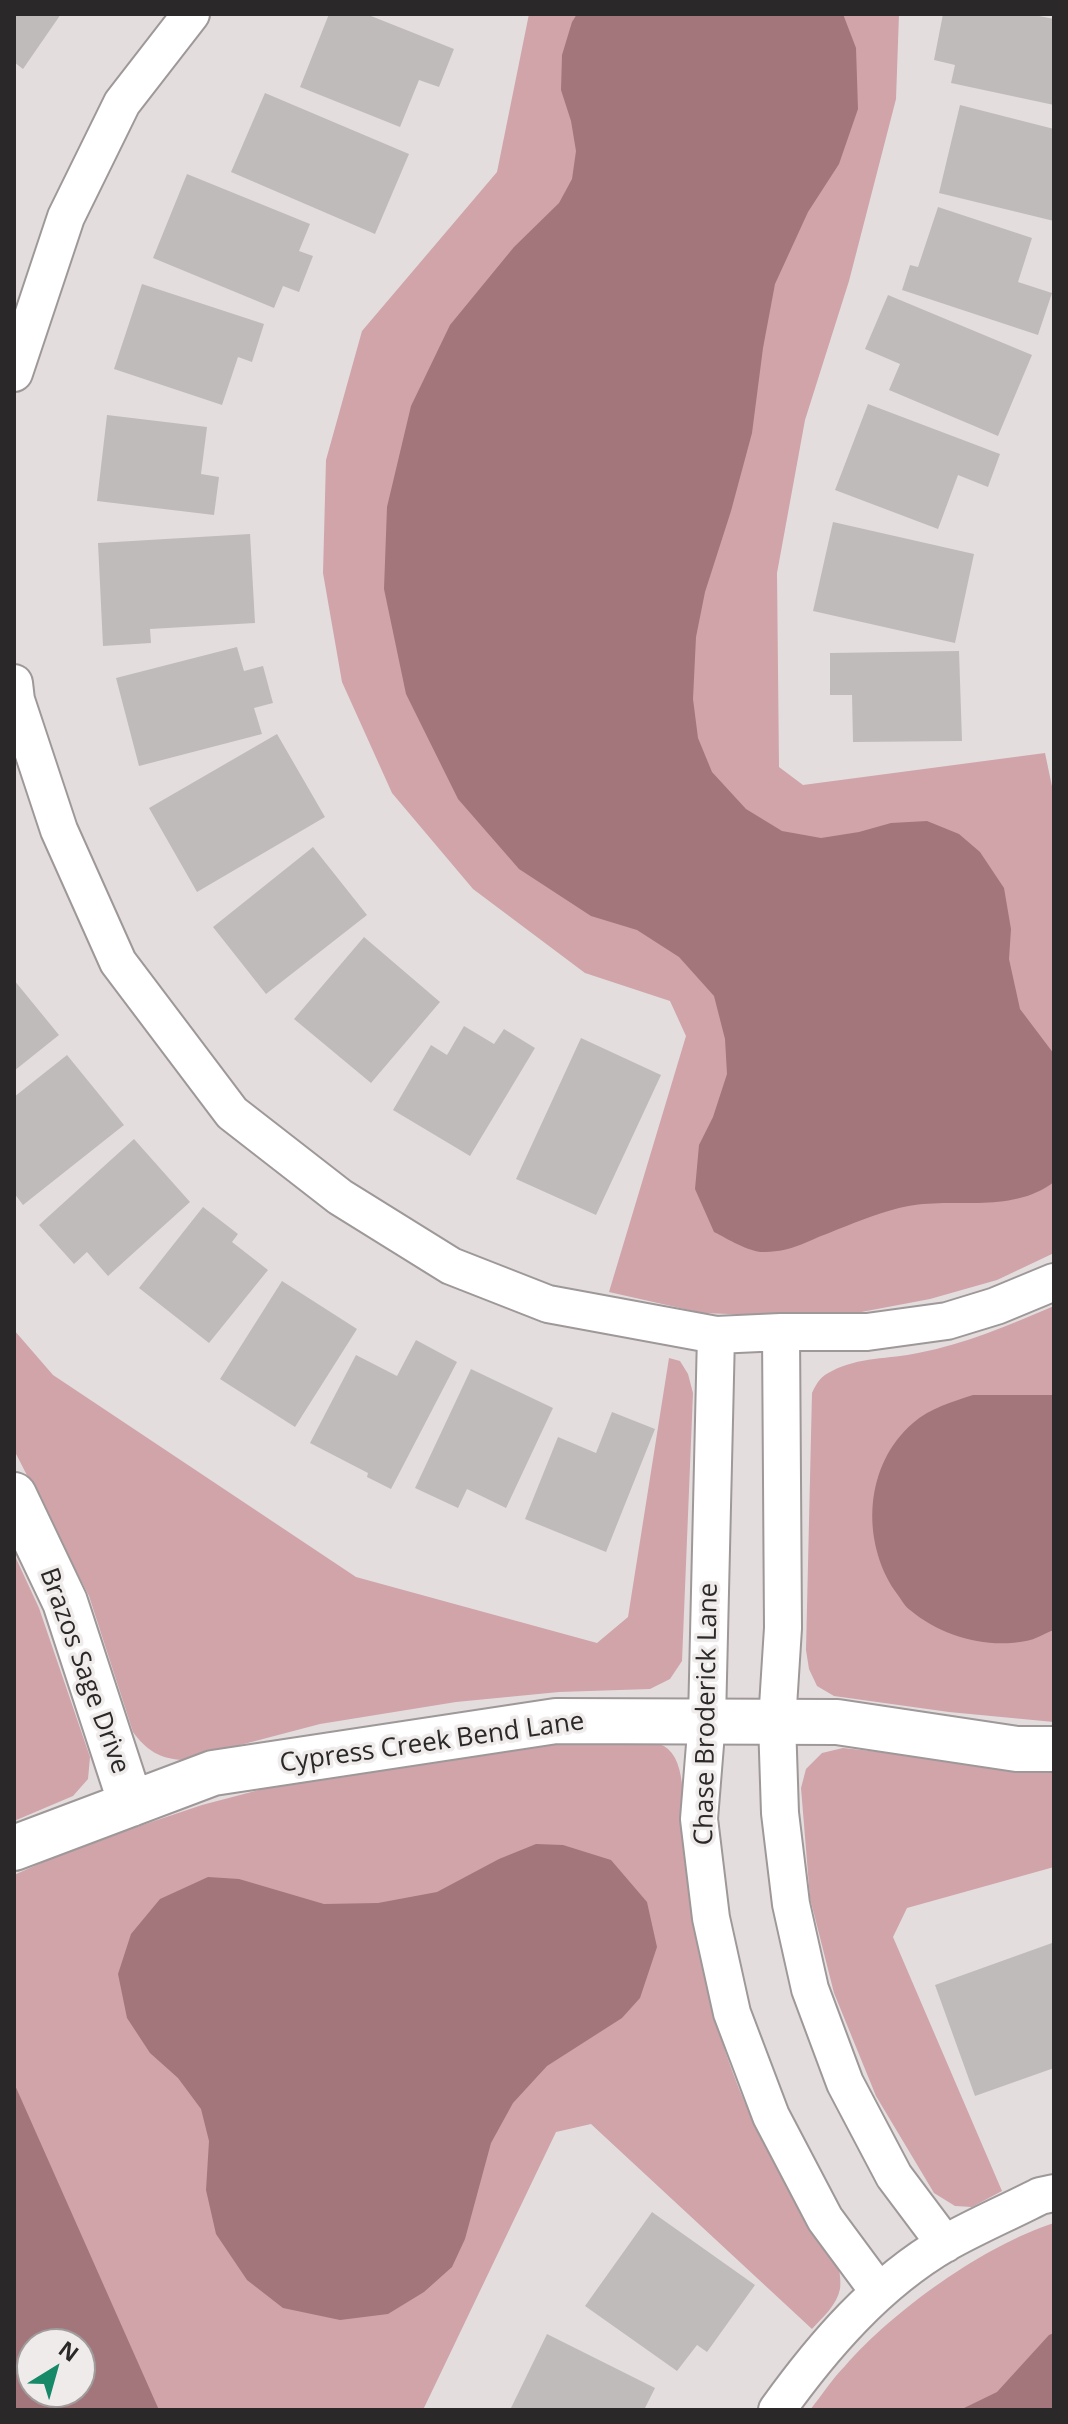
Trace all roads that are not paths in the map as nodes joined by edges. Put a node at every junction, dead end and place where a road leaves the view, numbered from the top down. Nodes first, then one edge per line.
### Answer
1 (191, 14) edge
2 (14, 373) edge
3 (14, 683) edge
4 (1054, 1282) edge
5 (781, 1332) junction
6 (716, 1335) junction
7 (14, 1495) edge
8 (707, 1720) junction
9 (777, 1722) junction
10 (1054, 1749) edge
11 (131, 1804) junction
12 (14, 1848) edge
13 (1054, 2193) edge
14 (945, 2244) junction
15 (879, 2292) junction
16 (777, 2410) edge

1 - 2 street
3 - 6 street
4 - 5 street
5 - 6 street
5 - 9 street
6 - 8 street, Chase Broderick Lane
7 - 11 street, Brazos Sage Drive
8 - 9 street, Cypress Creek Bend Lane
8 - 11 street, Cypress Creek Bend Lane
8 - 15 street, Chase Broderick Lane
9 - 10 street, Cypress Creek Bend Lane
9 - 14 street
11 - 12 street, Cypress Creek Bend Lane
13 - 14 street
14 - 15 street
15 - 16 street

